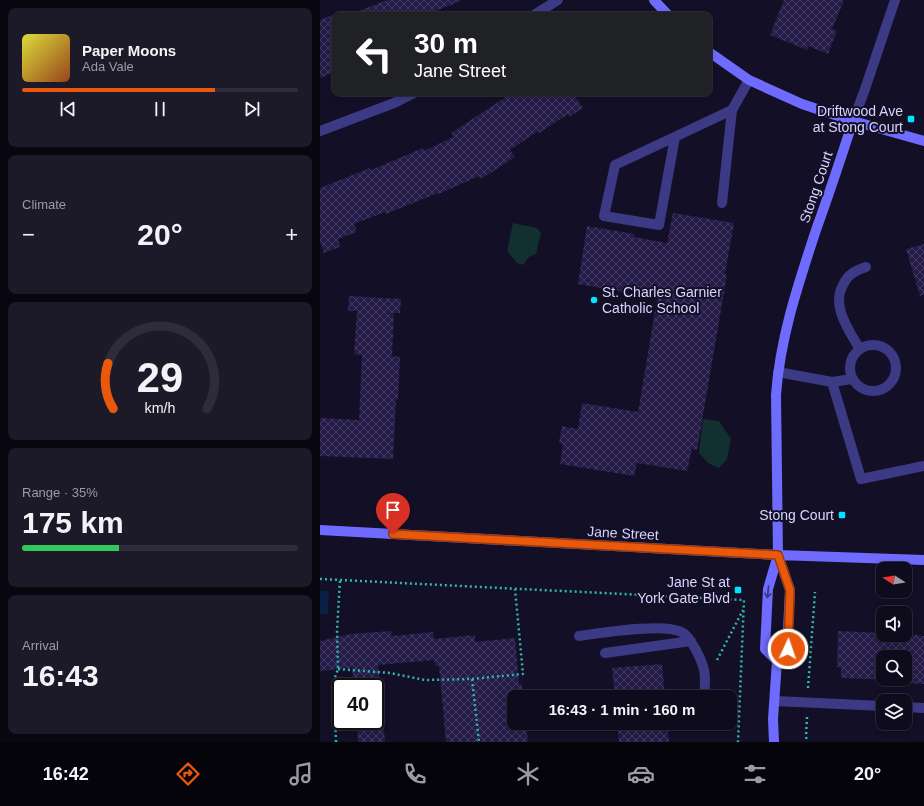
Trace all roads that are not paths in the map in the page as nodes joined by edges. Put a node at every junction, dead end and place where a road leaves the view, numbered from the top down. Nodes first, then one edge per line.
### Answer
1 (558, 0) edge
2 (654, 0) edge
3 (895, 0) edge
4 (539, 12) edge
5 (665, 12) edge
6 (712, 54) edge
7 (749, 80) junction
8 (408, 96) edge
9 (732, 110) junction
10 (853, 121) junction
11 (320, 131) edge
12 (675, 137) junction
13 (924, 141) edge
14 (722, 202) dead end
15 (866, 267) dead end
16 (860, 348) junction
17 (778, 372) junction
18 (852, 378) junction
19 (832, 382) junction
20 (924, 466) edge
21 (320, 530) edge
22 (778, 555) junction
23 (924, 560) edge
24 (579, 636) dead end
25 (691, 641) junction
26 (605, 653) dead end
27 (777, 661) junction
28 (705, 690) edge
29 (774, 701) junction
30 (876, 706) edge
31 (912, 707) edge
32 (924, 708) edge
33 (774, 742) edge

1 - 4 street
2 - 5 street
3 - 10 street, Stong Court
6 - 7 street
7 - 9 street
7 - 10 street
8 - 11 street
9 - 12 street
9 - 14 street
10 - 13 street
10 - 17 street, Stong Court
12 - 12 street
15 - 16 street
16 - 18 street
16 - 18 street
17 - 19 street
17 - 22 street, Stong Court
18 - 19 street
19 - 20 street
21 - 22 street, Jane Street
22 - 23 street, Jane Street
22 - 27 street
22 -> 27 street
24 - 25 street
25 - 26 street
25 - 28 street
27 - 29 street
29 - 30 street
29 - 33 street
31 - 32 street

